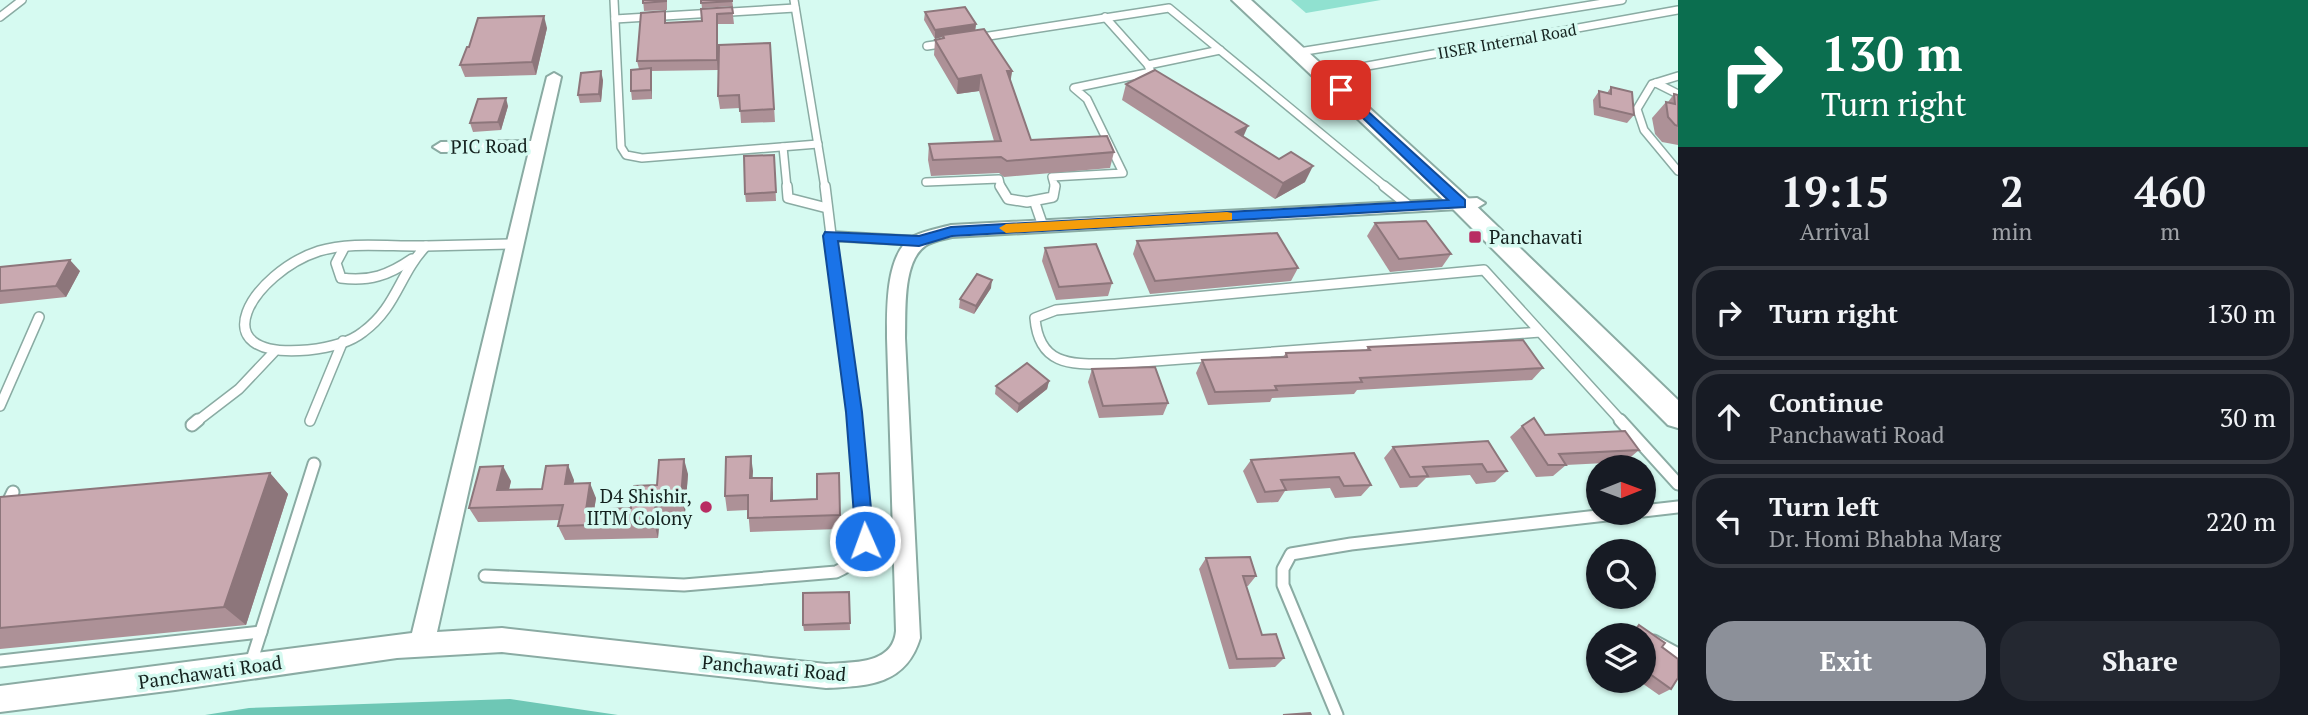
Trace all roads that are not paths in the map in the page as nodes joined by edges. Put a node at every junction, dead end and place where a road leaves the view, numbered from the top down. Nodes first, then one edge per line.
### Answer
1 (22, 0) edge
2 (614, 0) edge
3 (1166, 0) edge
4 (1241, 0) edge
5 (1255, 0) edge
6 (1622, 0) edge
7 (794, 4) edge
8 (1169, 8) junction
9 (1678, 10) edge
10 (0, 17) edge
11 (1105, 17) junction
12 (615, 19) junction
13 (968, 40) edge
14 (955, 42) edge
15 (927, 46) dead end
16 (1220, 50) junction
17 (1305, 51) junction
18 (1148, 65) junction
19 (1330, 73) junction
20 (1678, 76) edge
21 (554, 77) dead end
22 (1657, 83) junction
23 (1678, 94) edge
24 (818, 144) junction
25 (538, 146) junction
26 (441, 147) dead end
27 (783, 147) junction
28 (1677, 170) edge
29 (926, 182) dead end
30 (1035, 203) junction
31 (1469, 203) junction
32 (1409, 206) junction
33 (827, 208) junction
34 (1043, 226) junction
35 (830, 236) junction
36 (919, 241) junction
37 (515, 244) junction
38 (426, 246) junction
39 (344, 248) junction
40 (414, 258) junction
41 (38, 317) dead end
42 (1540, 332) junction
43 (343, 341) junction
44 (274, 352) junction
45 (1678, 392) edge
46 (0, 406) edge
47 (1678, 417) edge
48 (310, 421) dead end
49 (192, 425) dead end
50 (314, 464) dead end
51 (1678, 484) edge
52 (13, 492) dead end
53 (1678, 507) edge
54 (1656, 510) edge
55 (1586, 517) edge
56 (0, 519) edge
57 (485, 576) dead end
58 (261, 632) junction
59 (1656, 642) edge
60 (422, 644) junction
61 (1678, 654) edge
62 (0, 661) edge
63 (250, 667) junction
64 (0, 699) edge
65 (1337, 715) edge

1 - 10 lane
2 - 12 lane
3 - 8 lane
4 - 17 main road
5 - 17 main road
6 - 17 lane, IISER Internal Road
7 - 12 lane
7 - 24 lane
8 - 11 lane
8 - 16 lane
9 - 19 lane, IISER Internal Road
11 - 13 lane
11 - 18 lane
12 - 27 lane
14 - 15 lane
16 - 18 lane
16 - 32 lane
17 - 19 main road
18 - 30 lane
19 - 31 main road
20 - 22 lane
21 - 25 street
22 - 23 lane
22 - 28 lane
24 - 27 lane
24 - 33 lane
25 - 26 street, PIC Road
25 - 37 street
27 - 33 lane
29 - 30 lane
30 - 34 lane
31 - 32 street
31 - 45 main road
31 - 47 main road
32 - 34 street
33 - 35 lane
34 - 36 street
35 - 36 lane
35 - 57 lane
36 - 60 street, Panchawati Road
37 - 38 lane
37 - 60 street
38 - 39 lane
38 - 40 lane
39 - 40 lane
39 - 44 lane
40 - 43 lane
41 - 46 lane
42 - 42 lane
42 - 51 lane
43 - 44 lane
43 - 48 lane
44 - 49 lane
50 - 58 lane
52 - 56 lane
53 - 54 lane
55 - 65 lane
58 - 62 lane
58 - 63 lane
59 - 61 lane
60 - 63 street, Panchawati Road
63 - 64 street, Panchawati Road

